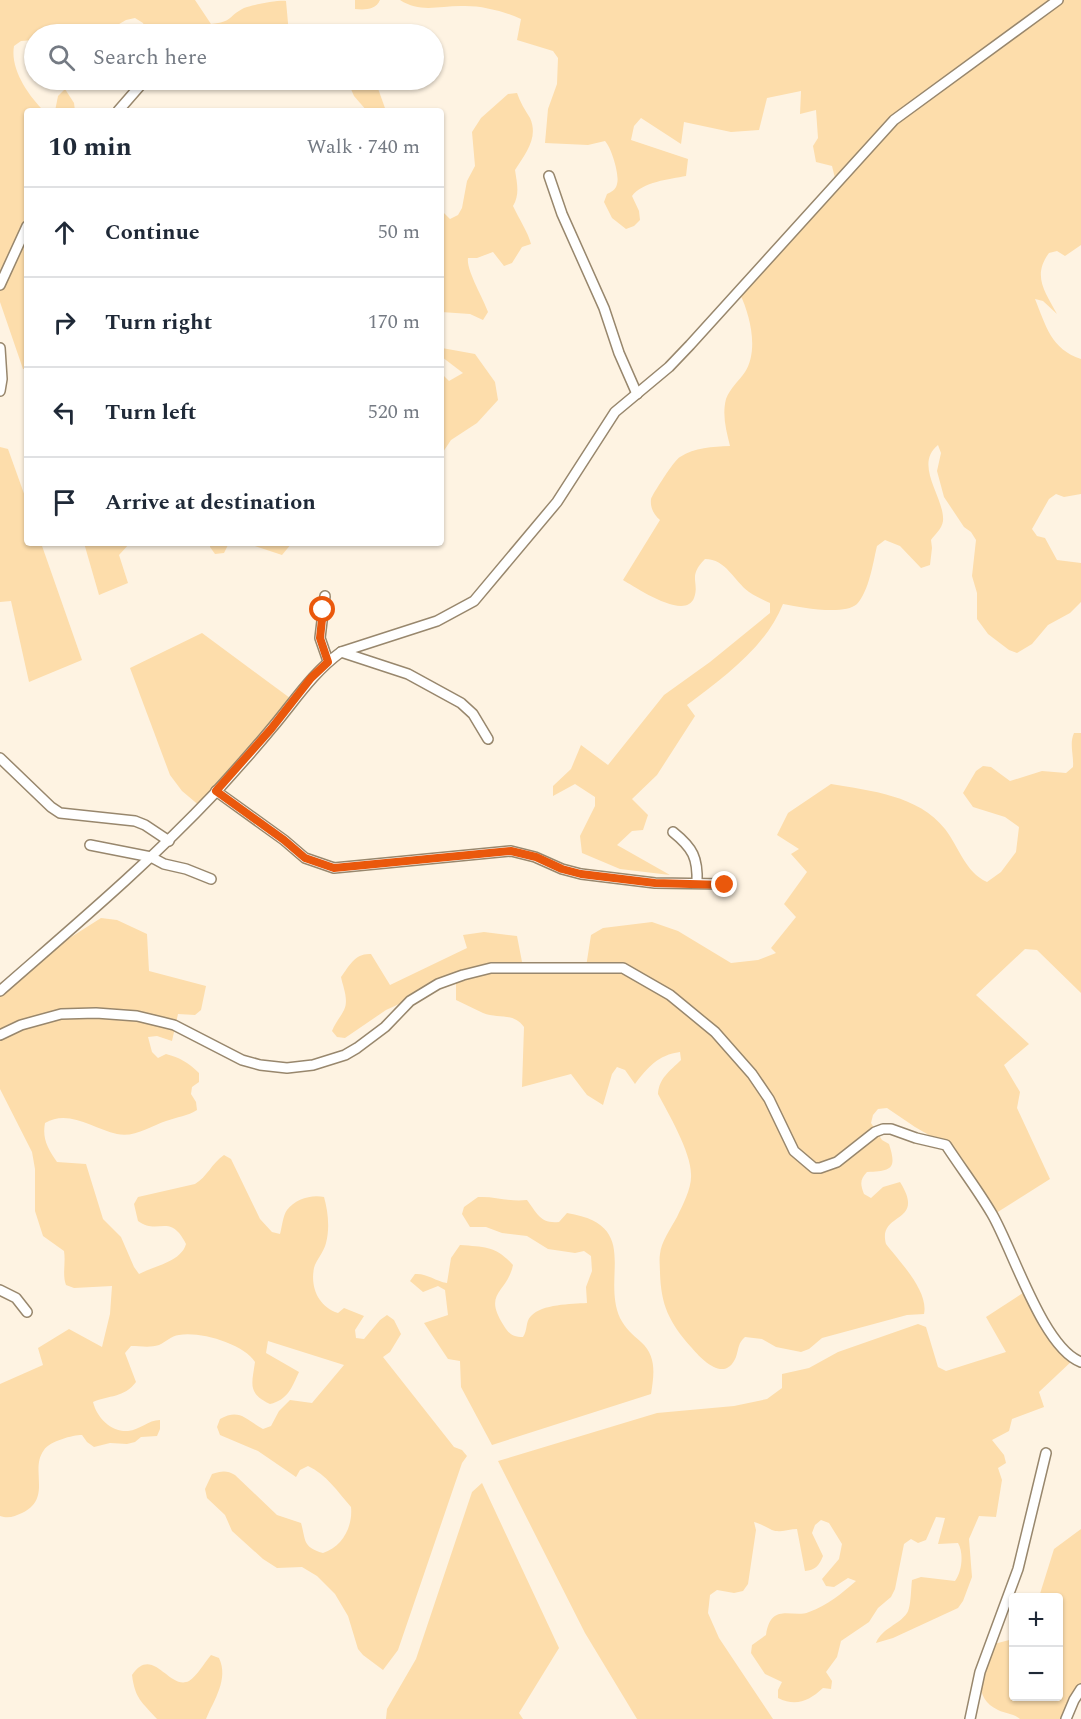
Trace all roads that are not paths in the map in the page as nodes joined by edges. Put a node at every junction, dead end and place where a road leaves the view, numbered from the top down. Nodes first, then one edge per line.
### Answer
1 (1058, 0) edge
2 (136, 90) edge
3 (121, 108) edge
4 (549, 176) dead end
5 (24, 233) edge
6 (0, 285) edge
7 (0, 348) edge
8 (0, 392) edge
9 (637, 394) junction
10 (325, 596) dead end
11 (341, 652) junction
12 (328, 662) junction
13 (488, 739) dead end
14 (0, 758) edge
15 (216, 791) junction
16 (673, 832) dead end
17 (169, 841) junction
18 (90, 844) dead end
19 (151, 857) junction
20 (211, 879) dead end
21 (697, 883) junction
22 (725, 885) dead end
23 (0, 991) edge
24 (0, 1035) edge
25 (0, 1290) edge
26 (27, 1312) dead end
27 (1081, 1362) edge
28 (1046, 1453) dead end
29 (1081, 1689) edge
30 (970, 1719) edge
31 (1066, 1719) edge

1 - 9 street
2 - 3 street
4 - 9 street
5 - 6 street
7 - 8 street
9 - 11 street
10 - 12 street
11 - 12 street
11 - 13 street
12 - 15 street
14 - 17 street
15 - 17 street
15 - 21 street
16 - 21 street
17 - 19 street
18 - 19 street
19 - 20 street
19 - 23 street
21 - 22 street
24 - 27 street
25 - 26 street
28 - 30 street
29 - 31 street

